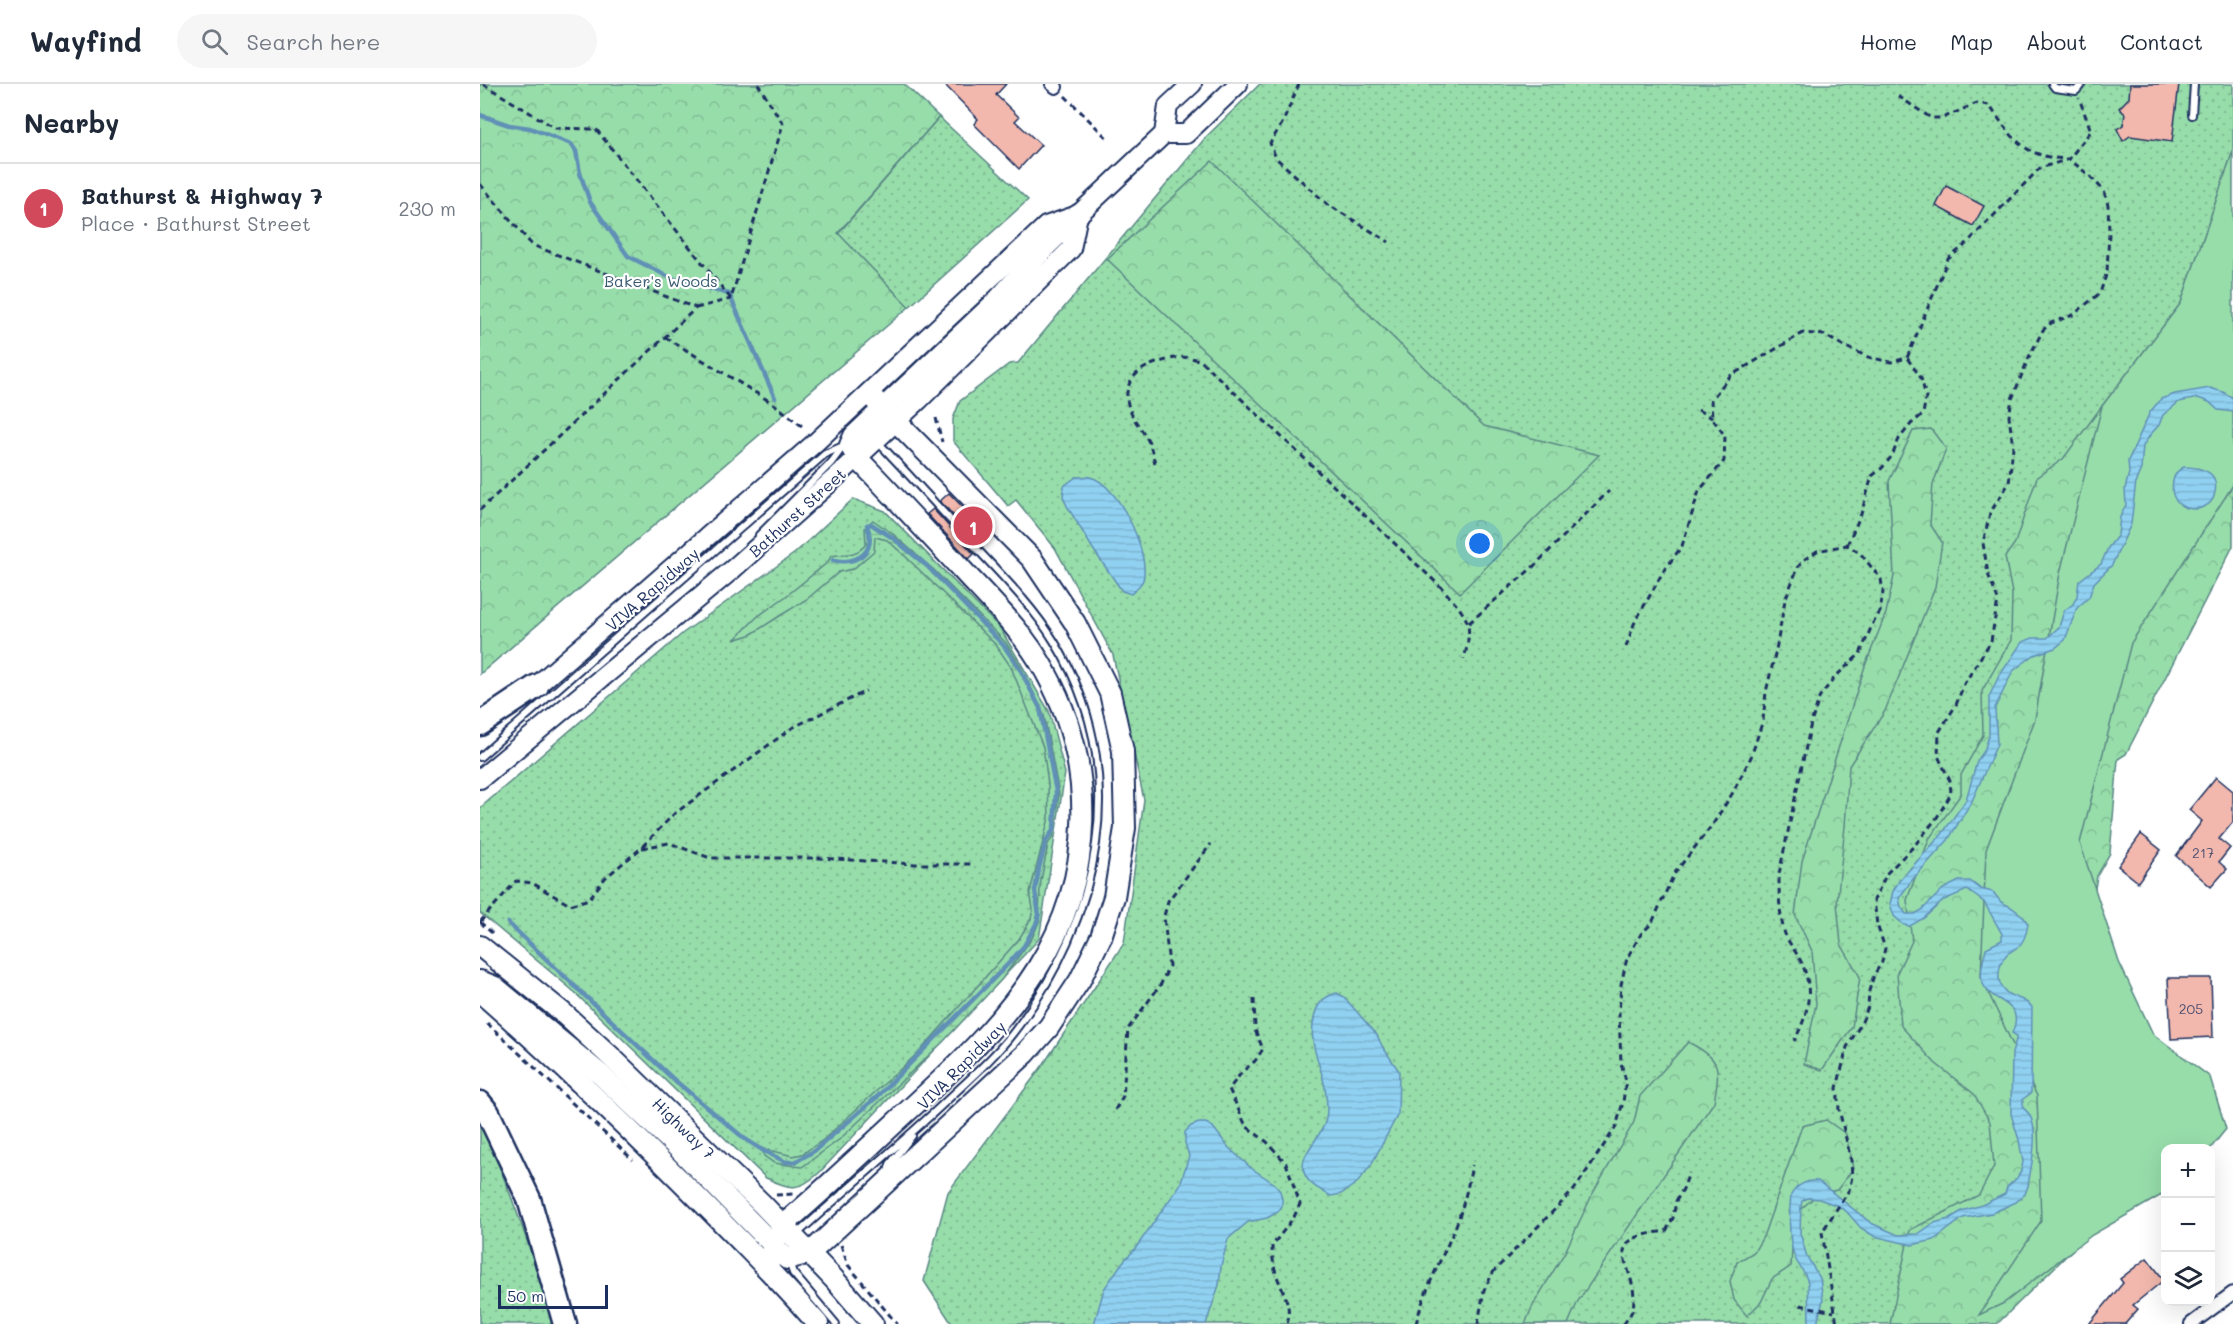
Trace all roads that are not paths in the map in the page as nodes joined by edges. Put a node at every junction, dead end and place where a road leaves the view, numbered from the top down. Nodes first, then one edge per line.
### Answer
1 (1192, 84) edge
2 (1238, 84) edge
3 (2052, 84) edge
4 (2082, 84) edge
5 (2194, 84) edge
6 (2193, 115) dead end
7 (1164, 134) junction
8 (1078, 215) junction
9 (869, 394) junction
10 (890, 415) junction
11 (862, 441) junction
12 (537, 686) junction
13 (480, 724) edge
14 (480, 735) edge
15 (480, 757) edge
16 (480, 778) edge
17 (480, 946) edge
18 (480, 981) edge
19 (480, 992) edge
20 (480, 1103) edge
21 (922, 1124) junction
22 (883, 1186) junction
23 (788, 1231) junction
24 (773, 1245) junction
25 (810, 1253) junction
26 (788, 1259) junction
27 (768, 1268) junction
28 (2233, 1293) edge
29 (2194, 1323) edge
30 (565, 1324) edge
31 (818, 1324) edge
32 (836, 1324) edge
33 (873, 1324) edge

1 - 7 main road
2 - 7 main road
3 - 4 lane
5 - 6 lane
7 - 8 main road
8 - 9 main road
8 - 10 main road
9 - 10 main road
9 - 12 main road
10 - 11 main road
10 - 22 main road
11 - 15 lane, VIVA Rapidway
11 - 16 main road, Bathurst Street
11 - 21 lane, VIVA Rapidway
11 - 23 main road
12 - 13 highway
12 - 14 main road
17 - 23 main road, Highway 7
18 - 24 main road
19 - 27 main road
20 - 30 highway
21 - 22 lane, VIVA Rapidway
21 - 23 lane, VIVA Rapidway
22 - 25 main road
23 - 24 main road
23 - 25 main road, Highway 7
23 - 26 lane
24 - 26 main road
24 - 27 main road
25 - 26 main road
25 - 33 main road, Highway 7
26 - 32 lane
27 - 31 main road
28 - 29 street

